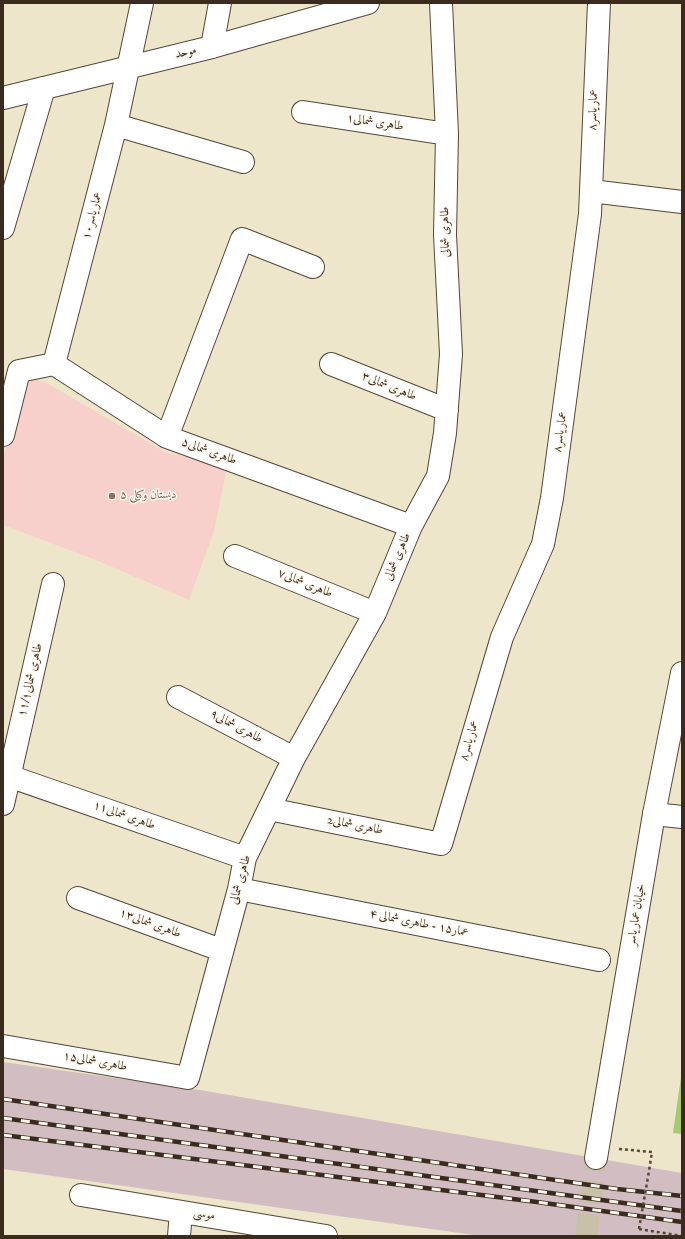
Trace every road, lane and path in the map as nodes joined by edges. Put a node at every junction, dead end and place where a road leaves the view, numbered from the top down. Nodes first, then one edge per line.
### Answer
1 (142, 3) edge
2 (220, 3) edge
3 (368, 3) edge
4 (441, 3) edge
5 (599, 3) edge
6 (212, 47) junction
7 (129, 68) junction
8 (44, 88) junction
9 (3, 98) edge
10 (303, 112) dead end
11 (116, 125) junction
12 (447, 134) junction
13 (243, 162) dead end
14 (591, 191) junction
15 (682, 202) edge
16 (3, 228) edge
17 (313, 267) dead end
18 (54, 364) junction
19 (331, 364) dead end
20 (446, 410) junction
21 (3, 435) edge
22 (167, 437) junction
23 (411, 526) junction
24 (235, 556) dead end
25 (53, 584) dead end
26 (375, 613) junction
27 (682, 673) edge
28 (178, 697) dead end
29 (294, 758) junction
30 (6, 775) edge
31 (3, 804) edge
32 (269, 809) junction
33 (654, 814) junction
34 (682, 817) edge
35 (441, 844) joint
36 (245, 858) junction
37 (239, 889) junction
38 (78, 898) dead end
39 (221, 950) junction
40 (599, 960) dead end
41 (3, 1046) edge
42 (188, 1078) joint
43 (631, 1150) dead end
44 (596, 1158) tunnel mouth
45 (81, 1195) dead end
46 (181, 1212) junction
47 (178, 1236) edge
48 (326, 1236) edge
49 (682, 1236) edge

1 - 7 street, عمار یاسر۱۰
2 - 6 street
3 - 6 street, موحد
4 - 12 street, طاهری شمالی
5 - 14 street, عمار یاسر۸
6 - 7 street, موحد
7 - 8 street, موحد
7 - 11 street, عمار یاسر۱۰
8 - 9 street, موحد
8 - 16 street
10 - 12 street, طاهری شمالی۱
11 - 13 street
11 - 18 street, عمار یاسر۱۰
12 - 20 street, طاهری شمالی
14 - 15 street
14 - 35 street, عمار یاسر۸
17 - 22 street
18 - 21 street
18 - 22 street, طاهری شمالی۵
19 - 20 street, طاهری شمالی۳
20 - 23 street, طاهری شمالی
22 - 23 street, طاهری شمالی۵
23 - 26 street, طاهری شمالی
24 - 26 street, طاهری شمالی۷
25 - 30 street, طاهری شمالی۱۱/۱
26 - 29 street, طاهری شمالی
27 - 33 street, خیابان عمار یاسر
28 - 29 street, طاهری شمالی۹
29 - 32 street, طاهری شمالی
30 - 31 street, طاهری شمالی۱۱/۱
30 - 36 street, طاهری شمالی۱۱
32 - 35 street, طاهری شمالی2
32 - 36 street, طاهری شمالی
33 - 34 street
33 - 44 street, خیابان عمار یاسر
36 - 37 street, طاهری شمالی
37 - 39 street, طاهری شمالی
37 - 40 street, عمار۱۵ - طاهری شمالی ۴
38 - 39 street, طاهری شمالی۱۳
39 - 42 street, طاهری شمالی
41 - 42 street, طاهری شمالی۱۵
43 - 49 path, bridge
45 - 46 street, موسی
46 - 47 street
46 - 48 street, موسی

